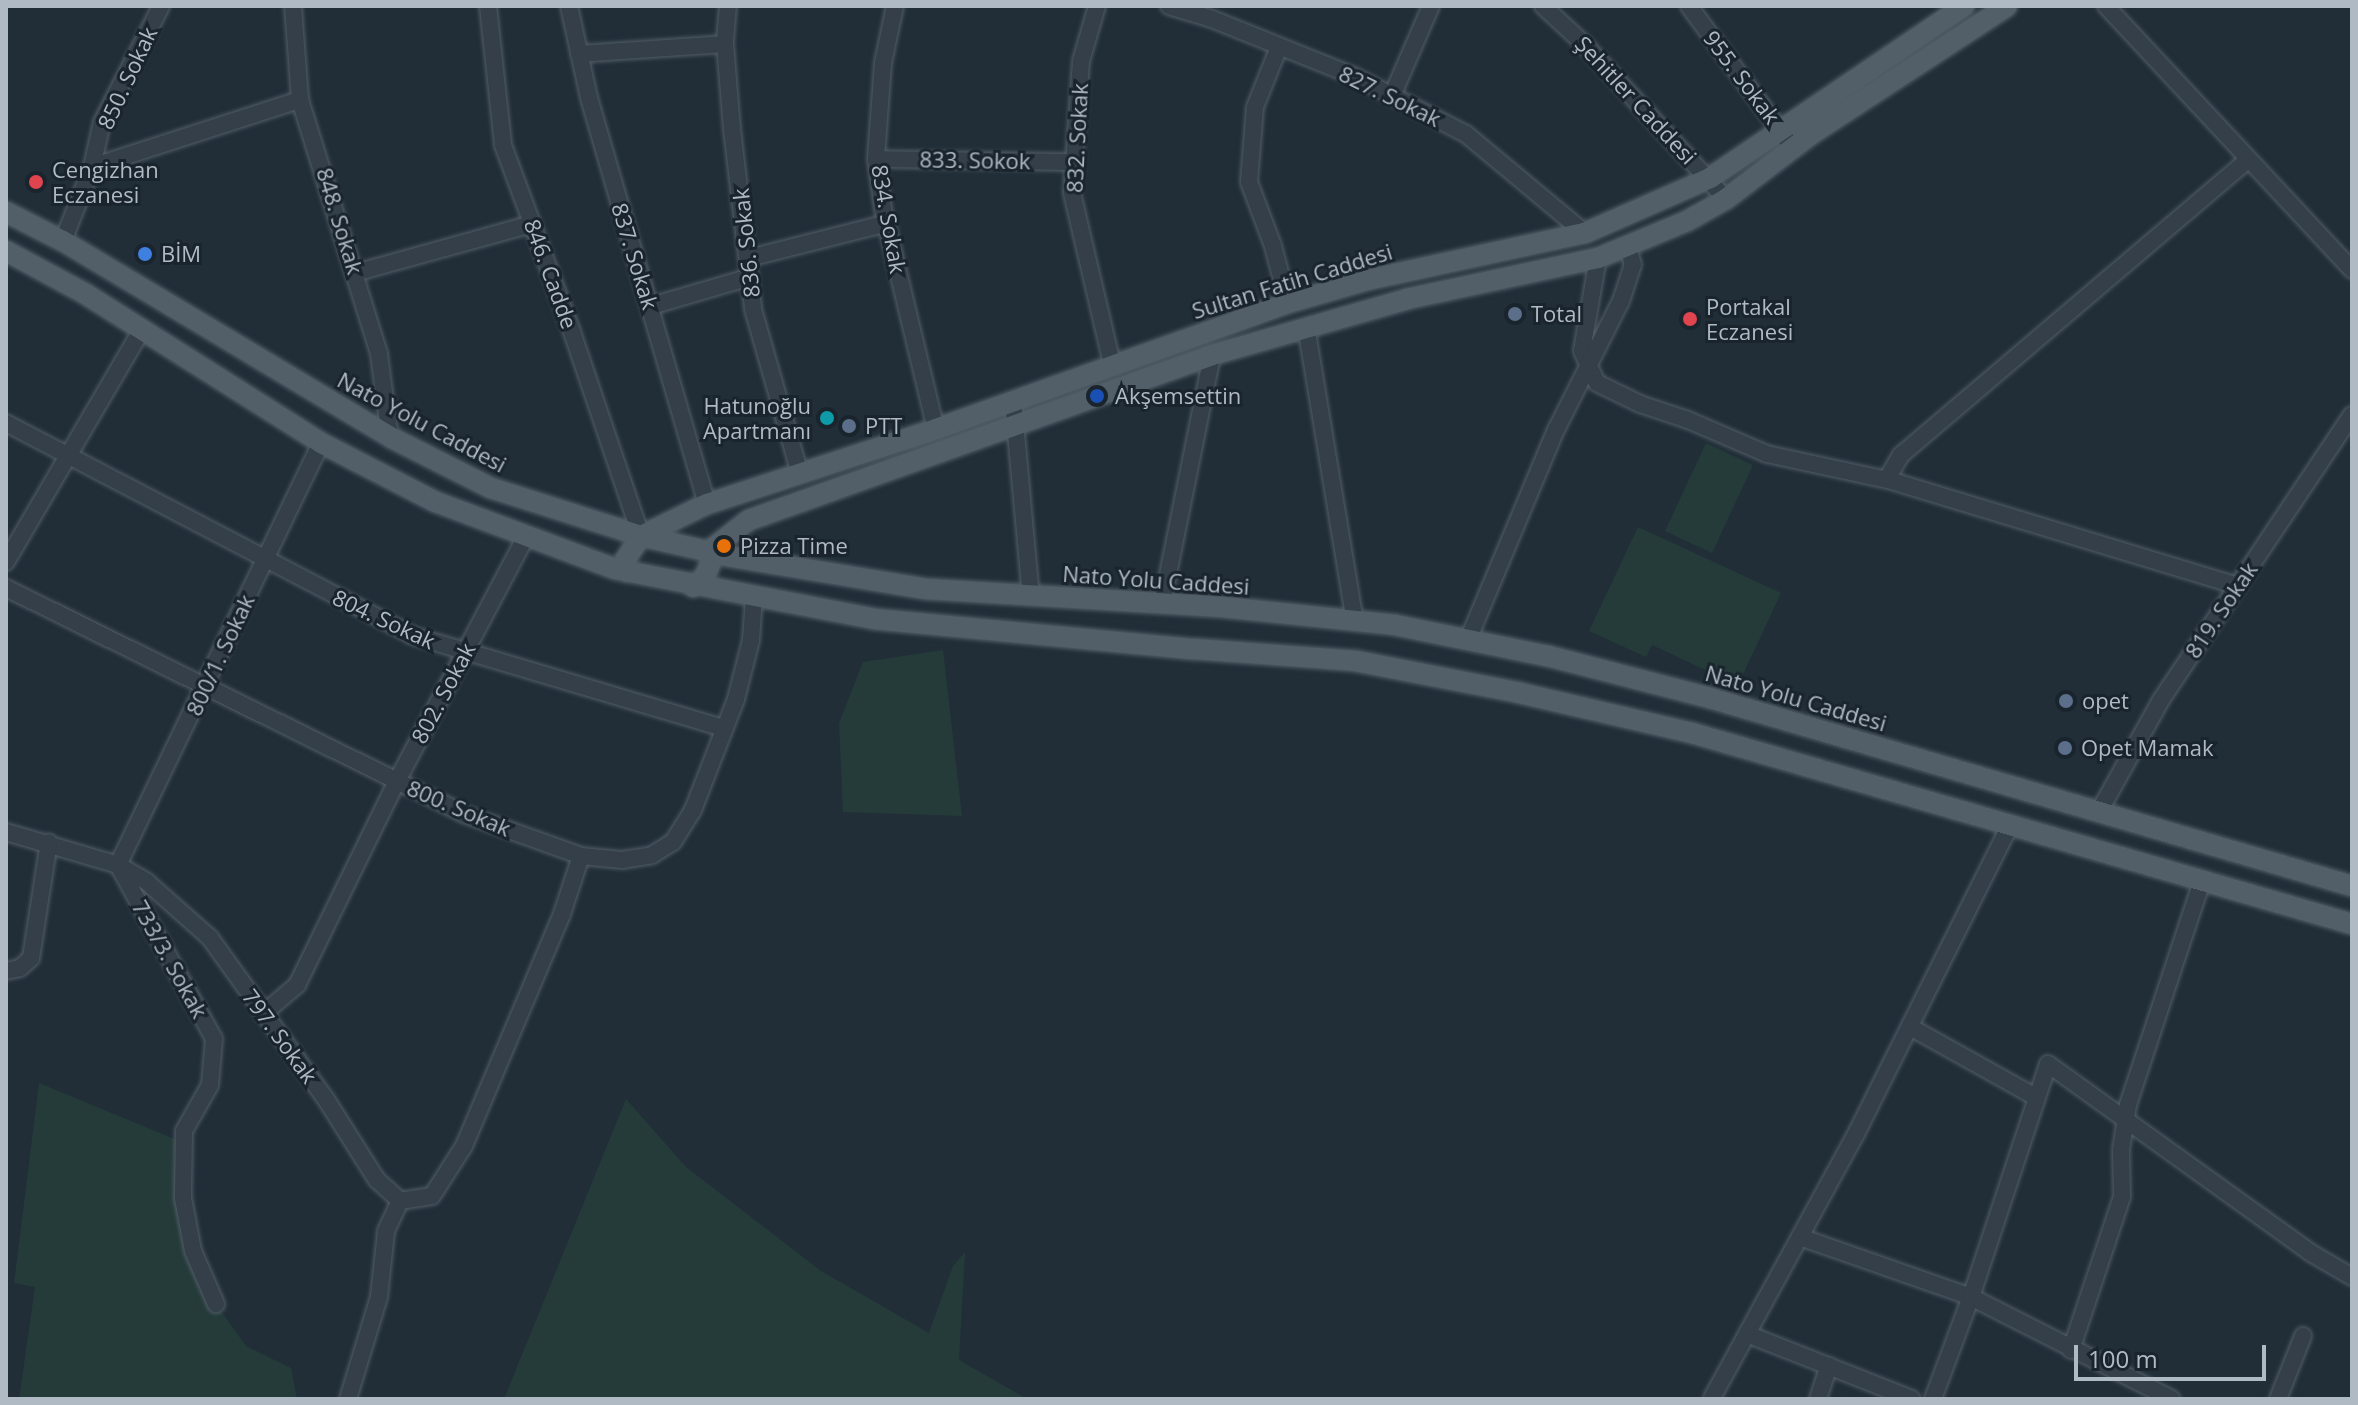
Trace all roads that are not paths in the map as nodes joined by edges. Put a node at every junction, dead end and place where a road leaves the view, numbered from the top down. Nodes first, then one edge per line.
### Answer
1 (161, 6) edge
2 (293, 6) edge
3 (488, 6) edge
4 (569, 6) edge
5 (728, 6) edge
6 (895, 6) edge
7 (1097, 6) edge
8 (1431, 6) edge
9 (1543, 6) edge
10 (1689, 6) edge
11 (1964, 6) edge
12 (2007, 6) edge
13 (2106, 6) edge
14 (1174, 7) edge
15 (725, 44) junction
16 (1279, 47) junction
17 (579, 54) junction
18 (1392, 96) junction
19 (300, 100) junction
20 (1781, 129) junction
21 (1793, 149) junction
22 (876, 159) junction
23 (2247, 161) junction
24 (1074, 162) junction
25 (92, 167) junction
26 (1710, 178) junction
27 (1726, 199) junction
28 (6, 212) edge
29 (887, 223) junction
30 (532, 224) junction
31 (1585, 233) junction
32 (63, 241) junction
33 (1628, 246) junction
34 (6, 251) edge
35 (749, 258) junction
36 (1598, 258) junction
37 (2352, 270) edge
38 (355, 273) junction
39 (750, 277) junction
40 (1288, 303) junction
41 (651, 306) junction
42 (1306, 326) junction
43 (141, 331) junction
44 (1212, 355) junction
45 (1112, 363) junction
46 (1588, 369) junction
47 (1013, 400) junction
48 (2352, 415) edge
49 (6, 423) edge
50 (1016, 426) junction
51 (936, 429) junction
52 (390, 437) junction
53 (321, 443) junction
54 (68, 456) junction
55 (800, 474) junction
56 (1887, 479) junction
57 (707, 504) junction
58 (526, 536) junction
59 (641, 536) junction
60 (708, 552) junction
61 (6, 562) edge
62 (264, 562) junction
63 (627, 572) junction
64 (2237, 586) junction
65 (693, 587) junction
66 (6, 588) edge
67 (1031, 596) junction
68 (754, 597) junction
69 (1162, 604) junction
70 (1355, 621) junction
71 (1468, 640) junction
72 (464, 653) junction
73 (207, 685) junction
74 (723, 728) junction
75 (397, 781) junction
76 (2100, 810) junction
77 (2010, 825) junction
78 (6, 832) edge
79 (49, 842) junction
80 (581, 856) junction
81 (118, 865) junction
82 (2202, 881) junction
83 (2352, 886) edge
84 (2352, 924) edge
85 (6, 971) edge
86 (263, 1014) junction
87 (1910, 1027) junction
88 (2036, 1097) junction
89 (2125, 1118) junction
90 (400, 1201) junction
91 (1800, 1237) junction
92 (2352, 1277) edge
93 (1971, 1297) junction
94 (216, 1304) dead end
95 (1747, 1334) junction
96 (2303, 1336) dead end
97 (2071, 1350) junction
98 (1829, 1366) junction
99 (1712, 1398) edge
100 (2166, 1398) edge
101 (348, 1399) edge
102 (1818, 1399) edge
103 (1912, 1399) edge
104 (1933, 1399) edge
105 (2278, 1399) edge

1 - 25 street, 850. Sokak
2 - 19 street, 848. Sokak
3 - 30 street, 846. Cadde
4 - 17 street, 837. Sokak
5 - 15 street, 836. Sokak
6 - 22 street, 834. Sokak
7 - 24 street, 832. Sokak
8 - 18 street
9 - 26 street, Şehitler Caddesi
10 - 20 street, 955. Sokak
11 - 20 main road, Sultan Fatih Caddesi
12 - 21 main road
13 - 23 street
14 - 16 street, 827. Sokak
15 - 17 street
15 - 35 street, 836. Sokak
16 - 18 street, 827. Sokak
16 - 40 street
17 - 41 street, 837. Sokak
18 - 31 street, 827. Sokak
19 - 25 street
19 - 38 street, 848. Sokak
20 - 21 street, 955. Sokak
20 - 26 main road, Sultan Fatih Caddesi
21 - 27 main road
22 - 24 street, 833. Sokok
22 - 29 street, 834. Sokak
23 - 37 street
23 - 56 street
24 - 45 street, 832. Sokak
25 - 32 street, 850. Sokak
26 - 27 street, Şehitler Caddesi
26 - 31 main road, Sultan Fatih Caddesi
27 - 33 main road
28 - 32 main road, Nato Yolu Caddesi
29 - 35 street
29 - 51 street, 834. Sokak
30 - 38 street
30 - 59 street, 846. Cadde
31 - 40 main road, Sultan Fatih Caddesi
32 - 52 main road, Nato Yolu Caddesi
33 - 36 main road
33 - 46 street
34 - 43 main road
35 - 39 street, 836. Sokak
36 - 42 main road
36 - 46 street
38 - 52 street, 848. Sokak
39 - 41 street
39 - 55 street, 836. Sokak
40 - 45 main road, Sultan Fatih Caddesi
41 - 57 street, 837. Sokak
42 - 44 main road
42 - 70 street
43 - 53 main road
43 - 54 street
44 - 50 main road
44 - 69 street
45 - 47 main road, Sultan Fatih Caddesi
46 - 56 street
46 - 71 street
47 - 50 street
47 - 51 main road, Sultan Fatih Caddesi
48 - 64 street, 819. Sokak
49 - 54 street, 804. Sokak
50 - 60 main road
50 - 67 street
51 - 55 main road, Sultan Fatih Caddesi
52 - 59 main road, Nato Yolu Caddesi
53 - 58 main road
53 - 62 street, 800/1. Sokak
54 - 61 street
54 - 62 street, 804. Sokak
55 - 57 main road, Sultan Fatih Caddesi
56 - 64 street
57 - 59 main road, Sultan Fatih Caddesi
58 - 63 main road
58 - 72 street, 802. Sokak
59 - 60 main road, Nato Yolu Caddesi
59 - 63 main road
60 - 65 main road
60 - 67 main road, Nato Yolu Caddesi
62 - 72 street, 804. Sokak
62 - 73 street, 800/1. Sokak
63 - 65 main road
64 - 76 street, 819. Sokak
65 - 68 main road
66 - 73 street, 800. Sokak
67 - 69 main road, Nato Yolu Caddesi
68 - 74 street, 800. Sokak
68 - 77 main road
69 - 70 main road, Nato Yolu Caddesi
70 - 71 main road, Nato Yolu Caddesi
71 - 76 main road, Nato Yolu Caddesi
72 - 74 street, 804. Sokak
72 - 75 street, 802. Sokak
73 - 75 street, 800. Sokak
73 - 81 street, 800/1. Sokak
74 - 80 street, 800. Sokak
75 - 80 street, 800. Sokak
75 - 86 street, 802. Sokak
76 - 83 main road, Nato Yolu Caddesi
77 - 82 main road
77 - 87 street
78 - 79 street
79 - 81 street
79 - 85 street
80 - 90 street
81 - 86 street, 797. Sokak
81 - 94 street, 733/3. Sokak
82 - 84 main road
82 - 89 street
86 - 90 street, 797. Sokak
87 - 88 street
87 - 91 street
88 - 89 street
88 - 93 street
89 - 92 street
89 - 97 street
90 - 101 street
91 - 93 street
91 - 95 street
93 - 97 street
93 - 104 street
95 - 98 street
95 - 99 street
96 - 105 street
97 - 100 street
98 - 102 street
98 - 103 street

